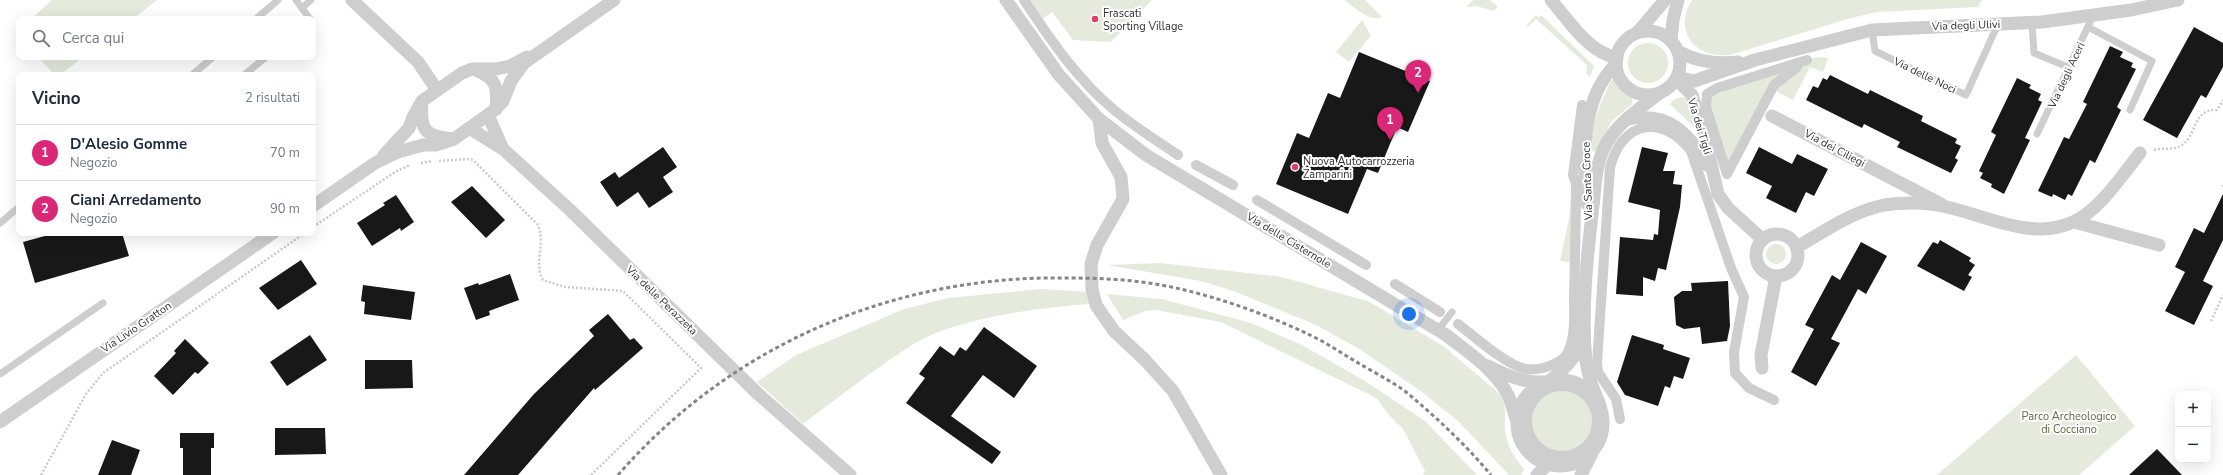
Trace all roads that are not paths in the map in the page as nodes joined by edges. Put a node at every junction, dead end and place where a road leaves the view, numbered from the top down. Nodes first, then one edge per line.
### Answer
1 (278, 0) edge
2 (296, 0) edge
3 (311, 0) edge
4 (352, 0) edge
5 (614, 0) edge
6 (1006, 0) edge
7 (1024, 0) edge
8 (1552, 0) edge
9 (1665, 0) edge
10 (1678, 0) edge
11 (2178, 0) edge
12 (302, 8) junction
13 (259, 16) edge
14 (308, 16) edge
15 (2090, 21) junction
16 (2032, 23) junction
17 (1998, 24) junction
18 (1872, 30) junction
19 (1637, 33) junction
20 (1675, 46) junction
21 (541, 50) junction
22 (210, 60) edge
23 (262, 60) edge
24 (1755, 60) junction
25 (1807, 60) joint
26 (1617, 61) junction
27 (418, 62) junction
28 (2070, 68) junction
29 (472, 69) junction
30 (196, 72) edge
31 (248, 72) edge
32 (1677, 78) junction
33 (450, 81) junction
34 (437, 90) junction
35 (1661, 92) junction
36 (422, 101) junction
37 (1582, 105) dead end
38 (2130, 110) dead end
39 (492, 112) junction
40 (1772, 116) dead end
41 (1099, 119) junction
42 (1626, 119) junction
43 (469, 128) junction
44 (2038, 134) dead end
45 (454, 139) junction
46 (503, 149) junction
47 (2140, 153) dead end
48 (1178, 155) dead end
49 (376, 163) junction
50 (1196, 165) dead end
51 (1714, 179) junction
52 (1232, 185) dead end
53 (1257, 200) dead end
54 (316, 204) edge
55 (1946, 207) junction
56 (16, 210) edge
57 (2074, 222) junction
58 (0, 223) edge
59 (1590, 235) junction
60 (269, 236) edge
61 (1762, 239) junction
62 (2159, 245) dead end
63 (1796, 247) junction
64 (1366, 264) dead end
65 (1776, 276) junction
66 (1395, 284) dead end
67 (103, 303) dead end
68 (1440, 312) dead end
69 (1452, 312) dead end
70 (1458, 324) dead end
71 (1585, 326) junction
72 (1438, 330) junction
73 (1478, 360) junction
74 (1762, 368) dead end
75 (0, 374) edge
76 (1548, 382) junction
77 (1774, 400) dead end
78 (1600, 405) junction
79 (1620, 419) dead end
80 (1517, 421) junction
81 (0, 422) edge
82 (1595, 433) joint
83 (1596, 446) junction
84 (1548, 464) junction
85 (850, 475) edge
86 (1221, 475) edge
87 (1537, 475) edge
88 (1559, 475) edge
89 (1581, 475) edge

1 - 13 lane
2 - 12 lane
3 - 12 lane
4 - 27 street
5 - 21 street
6 - 41 street, Via delle Cisternole
7 - 48 street
8 - 26 street
9 - 19 street
10 - 20 street
11 - 15 street, Via degli Ulivi
12 - 14 lane
15 - 16 street, Via degli Ulivi
15 - 28 lane, Via degli Aceri
15 - 38 lane
16 - 17 street, Via degli Ulivi
16 - 28 lane
17 - 18 street, Via degli Ulivi
17 - 18 lane, Via delle Noci
18 - 24 street, Via degli Ulivi
19 - 20 street
19 - 26 street
20 - 24 street, Via degli Ulivi
20 - 32 street
21 - 29 street
21 - 39 street
22 - 30 lane
23 - 31 lane
24 - 32 street, Via degli Ulivi
25 - 25 street
26 - 35 street
26 - 59 street, Via Santa Croce
27 - 33 street
27 - 34 street
28 - 44 lane, Via degli Aceri
29 - 33 street
29 - 39 street
32 - 35 street
32 - 51 street, Via dei Tigli
33 - 34 street
34 - 36 street
35 - 42 street, Via Santa Croce
36 - 45 street
36 - 49 street
37 - 70 street
39 - 43 street
39 - 46 street, Via delle Perazzeta
40 - 55 street, Via dei Ciliegi
41 - 72 street, Via delle Cisternole
41 - 86 street
42 - 51 street, Via dei Tigli
42 - 59 street, Via Santa Croce
43 - 45 street
43 - 46 street
45 - 49 street
46 - 85 street, Via delle Perazzeta
47 - 57 street
49 - 54 street
50 - 52 street
51 - 61 street, Via dei Tigli
53 - 64 street
55 - 57 street
55 - 63 street
56 - 58 lane
57 - 62 street
59 - 71 street, Via Santa Croce
60 - 81 street, Via Livio Gratton
61 - 63 street
61 - 65 street
63 - 65 street
65 - 74 street
66 - 68 street
67 - 75 lane
69 - 72 lane
71 - 76 street, Via Santa Croce
71 - 78 street, Via Santa Croce
72 - 73 street, Via delle Cisternole
73 - 76 street, Via delle Cisternole
73 - 80 street, Via delle Cisternole
76 - 78 street, Via delle Cisternole
76 - 80 street, Via Santa Croce
77 - 79 street
78 - 83 street, Via Santa Croce
80 - 84 street, Via delle Cisternole
82 - 82 street
83 - 84 street
83 - 89 street
84 - 87 street
84 - 88 street

